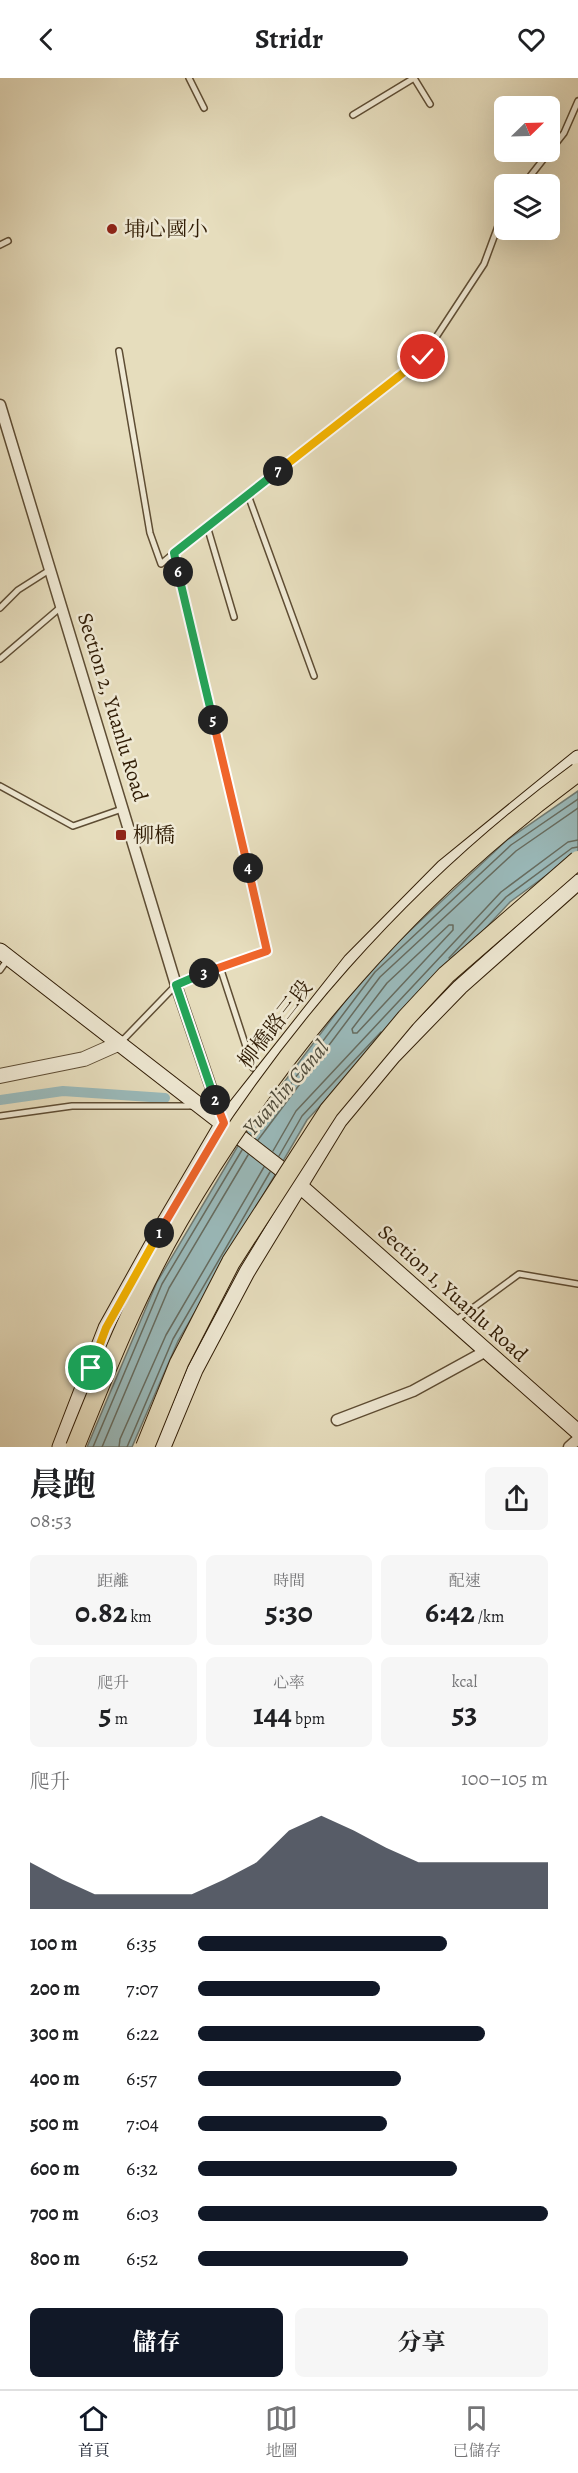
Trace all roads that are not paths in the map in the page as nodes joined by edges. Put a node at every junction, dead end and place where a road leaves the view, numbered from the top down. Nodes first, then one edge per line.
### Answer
1 (189, 78) edge
2 (414, 78) edge
3 (578, 101) edge
4 (430, 104) dead end
5 (204, 108) dead end
6 (353, 115) dead end
7 (532, 174) edge
8 (494, 237) edge
9 (8, 242) dead end
10 (0, 246) edge
11 (119, 351) dead end
12 (0, 405) edge
13 (248, 495) junction
14 (207, 526) junction
15 (174, 553) junction
16 (51, 569) junction
17 (62, 606) junction
18 (0, 608) edge
19 (234, 617) dead end
20 (0, 659) edge
21 (314, 676) dead end
22 (578, 758) edge
23 (578, 772) edge
24 (0, 786) edge
25 (124, 808) junction
26 (578, 860) edge
27 (578, 882) edge
28 (3, 960) edge
29 (220, 967) junction
30 (176, 985) junction
31 (120, 1043) junction
32 (253, 1068) dead end
33 (0, 1076) edge
34 (200, 1106) junction
35 (0, 1116) edge
36 (224, 1123) junction
37 (300, 1185) junction
38 (578, 1284) edge
39 (454, 1322) junction
40 (486, 1351) junction
41 (337, 1420) dead end
42 (578, 1432) edge
43 (578, 1439) edge
44 (60, 1447) edge
45 (75, 1447) edge
46 (145, 1447) edge
47 (163, 1447) edge
48 (569, 1447) edge

1 - 5 lane
2 - 4 lane
2 - 6 lane
3 - 7 lane
8 - 13 lane
9 - 10 lane
11 - 15 lane
12 - 16 street, Section 2, Yuanlu Road
13 - 14 lane
13 - 21 lane
14 - 15 lane
14 - 19 lane
15 - 29 lane
16 - 17 street, Section 2, Yuanlu Road
16 - 18 lane
17 - 20 lane
17 - 25 street, Section 2, Yuanlu Road
22 - 36 main road, 柳橋路三段
23 - 45 highway, bridge
24 - 25 lane
25 - 30 street, Section 2, Yuanlu Road
26 - 46 highway, bridge
27 - 37 main road
28 - 31 main road, Section 1, Yuanlu Road
29 - 30 lane
29 - 32 lane
30 - 31 lane
30 - 36 street, Section 2, Yuanlu Road
31 - 33 street
31 - 34 main road, Section 1, Yuanlu Road
34 - 35 lane
34 - 36 main road, Section 1, Yuanlu Road
36 - 37 main road, Section 1, Yuanlu Road
36 - 44 main road, 柳橋路三段
37 - 39 main road, Section 1, Yuanlu Road
37 - 47 main road
38 - 39 lane
39 - 40 main road, Section 1, Yuanlu Road
40 - 41 street
40 - 42 main road, Section 1, Yuanlu Road
43 - 48 street

